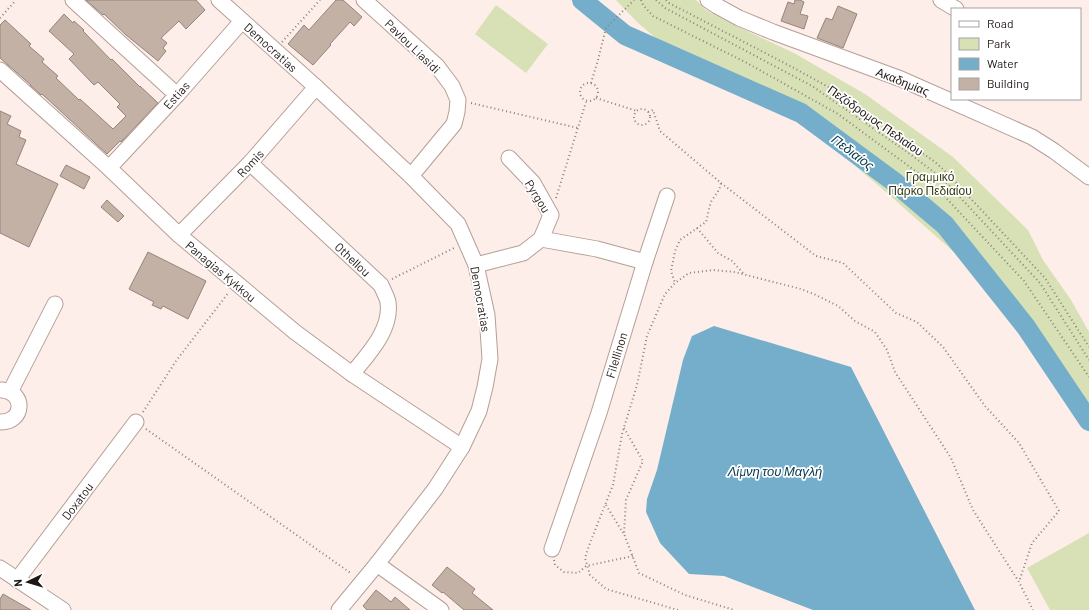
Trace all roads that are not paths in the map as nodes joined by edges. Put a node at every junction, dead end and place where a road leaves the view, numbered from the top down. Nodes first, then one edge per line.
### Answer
1 (73, 0) edge
2 (219, 0) edge
3 (364, 0) edge
4 (708, 0) edge
5 (941, 0) edge
6 (954, 8) edge
7 (242, 21) junction
8 (0, 70) edge
9 (316, 87) junction
10 (177, 95) junction
11 (509, 158) dead end
12 (250, 163) junction
13 (109, 168) junction
14 (411, 176) junction
15 (1089, 177) edge
16 (667, 196) dead end
17 (179, 235) junction
18 (541, 239) junction
19 (645, 262) junction
20 (476, 265) junction
21 (55, 304) dead end
22 (352, 374) junction
23 (5, 391) edge
24 (0, 422) edge
25 (136, 422) road end
26 (462, 447) junction
27 (552, 549) road end
28 (377, 564) junction
29 (0, 568) edge
30 (17, 580) junction
31 (63, 610) edge
32 (339, 610) edge
33 (441, 610) edge

1 - 10 street
2 - 7 street, Democratias
3 - 14 street, Pavlou Liasidi
4 - 15 street, Ακαδημίας
5 - 6 street
7 - 9 street, Democratias
7 - 10 street, Estias
8 - 13 street, Panagias Kykkou
9 - 12 street, Romis
9 - 14 street, Democratias
10 - 13 street, Estias
11 - 18 street, Pyrgou
12 - 17 street, Romis
12 - 22 street, Othellou
13 - 17 street, Panagias Kykkou
14 - 20 street, Democratias
16 - 19 street, Filellinon
17 - 22 street, Panagias Kykkou
18 - 19 street
18 - 20 street, Pyrgou
19 - 27 street, Filellinon
20 - 26 street, Democratias
21 - 23 street
22 - 26 street, Panagias Kykkou
23 - 24 street
25 - 30 street, Doxatou
26 - 28 street, Democratias
28 - 32 street, Democratias
28 - 33 street
29 - 30 street
30 - 31 street

